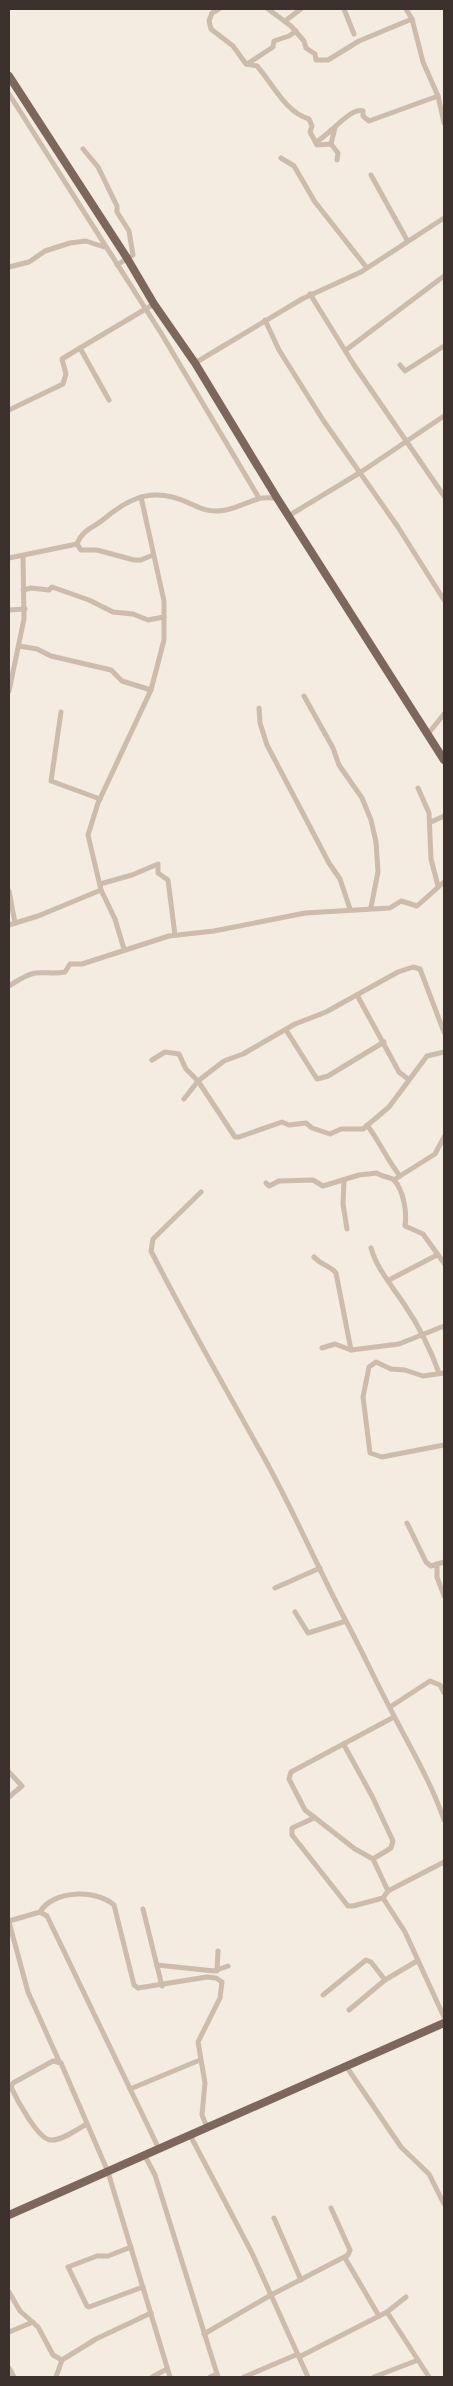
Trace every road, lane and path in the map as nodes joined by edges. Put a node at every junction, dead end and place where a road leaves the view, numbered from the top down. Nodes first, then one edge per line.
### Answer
1 (219, 9) edge
2 (268, 9) edge
3 (301, 9) edge
4 (344, 9) edge
5 (406, 9) edge
6 (412, 19) junction
7 (285, 21) junction
8 (296, 31) junction
9 (354, 34) dead end
10 (246, 64) junction
11 (9, 76) edge
12 (9, 94) edge
13 (438, 96) junction
14 (444, 121) edge
15 (335, 128) junction
16 (316, 142) junction
17 (331, 144) junction
18 (83, 149) dead end
19 (281, 158) dead end
20 (337, 160) dead end
21 (371, 175) dead end
22 (444, 218) edge
23 (407, 240) junction
24 (105, 247) junction
25 (127, 258) junction
26 (117, 265) junction
27 (9, 267) edge
28 (367, 268) junction
29 (444, 276) edge
30 (310, 294) junction
31 (154, 304) junction
32 (145, 308) junction
33 (264, 320) junction
34 (444, 346) edge
35 (80, 348) junction
36 (346, 350) junction
37 (195, 364) junction
38 (400, 365) dead end
39 (109, 400) dead end
40 (9, 410) edge
41 (444, 416) edge
42 (407, 442) junction
43 (361, 472) junction
44 (444, 496) edge
45 (141, 497) junction
46 (259, 498) junction
47 (277, 498) junction
48 (290, 515) junction
49 (77, 544) junction
50 (153, 555) junction
51 (23, 556) junction
52 (9, 558) edge
53 (23, 590) junction
54 (444, 600) edge
55 (25, 609) junction
56 (9, 610) edge
57 (164, 617) junction
58 (19, 646) junction
59 (150, 690) junction
60 (9, 692) edge
61 (304, 696) dead end
62 (259, 708) dead end
63 (61, 712) dead end
64 (444, 714) edge
65 (428, 734) junction
66 (444, 760) edge
67 (418, 788) dead end
68 (100, 799) junction
69 (444, 816) edge
70 (431, 822) junction
71 (444, 882) edge
72 (438, 886) junction
73 (100, 887) junction
74 (9, 891) edge
75 (371, 907) junction
76 (350, 910) junction
77 (15, 923) junction
78 (9, 925) edge
79 (175, 935) junction
80 (124, 950) junction
81 (9, 986) edge
82 (357, 996) junction
83 (286, 1030) junction
84 (444, 1032) edge
85 (384, 1042) junction
86 (444, 1052) edge
87 (152, 1060) dead end
88 (408, 1079) junction
89 (198, 1081) junction
90 (184, 1099) dead end
91 (367, 1125) junction
92 (444, 1137) edge
93 (400, 1176) junction
94 (344, 1180) junction
95 (394, 1180) junction
96 (266, 1184) dead end
97 (201, 1192) dead end
98 (347, 1229) dead end
99 (371, 1248) dead end
100 (437, 1255) junction
101 (314, 1257) dead end
102 (444, 1263) edge
103 (389, 1280) junction
104 (444, 1326) edge
105 (423, 1334) junction
106 (322, 1348) dead end
107 (351, 1350) junction
108 (442, 1373) edge
109 (444, 1445) edge
110 (408, 1523) dead end
111 (444, 1562) edge
112 (438, 1565) junction
113 (320, 1568) junction
114 (275, 1588) dead end
115 (444, 1596) edge
116 (295, 1612) dead end
117 (346, 1621) junction
118 (444, 1694) edge
119 (390, 1707) junction
120 (394, 1717) junction
121 (344, 1745) junction
122 (9, 1772) edge
123 (9, 1797) edge
124 (314, 1818) junction
125 (444, 1820) edge
126 (373, 1859) junction
127 (444, 1862) edge
128 (388, 1891) junction
129 (384, 1898) junction
130 (143, 1909) dead end
131 (40, 1912) junction
132 (9, 1922) edge
133 (218, 1951) dead end
134 (417, 1961) junction
135 (158, 1965) junction
136 (228, 1966) dead end
137 (217, 1971) junction
138 (384, 1980) junction
139 (162, 1986) junction
140 (324, 1995) dead end
141 (349, 2010) dead end
142 (444, 2017) edge
143 (444, 2023) edge
144 (200, 2060) junction
145 (59, 2061) junction
146 (346, 2066) junction
147 (130, 2089) junction
148 (87, 2124) junction
149 (207, 2128) junction
150 (190, 2135) junction
151 (159, 2149) junction
152 (145, 2156) junction
153 (108, 2172) junction
154 (444, 2204) edge
155 (331, 2208) dead end
156 (9, 2215) edge
157 (274, 2218) dead end
158 (130, 2247) junction
159 (345, 2258) junction
160 (301, 2280) junction
161 (143, 2287) junction
162 (9, 2292) edge
163 (271, 2295) junction
164 (406, 2297) dead end
165 (387, 2312) junction
166 (151, 2313) junction
167 (378, 2316) junction
168 (33, 2322) junction
169 (9, 2332) edge
170 (204, 2334) junction
171 (299, 2356) junction
172 (62, 2360) junction
173 (418, 2360) junction
174 (9, 2368) edge
175 (167, 2369) junction
176 (218, 2376) edge
177 (14, 2377) edge
178 (56, 2377) edge
179 (152, 2377) edge
180 (170, 2377) edge
181 (210, 2377) edge
182 (244, 2377) edge
183 (308, 2377) edge
184 (374, 2377) edge
185 (429, 2377) edge

1 - 10 street
2 - 7 street
3 - 7 street
4 - 9 street
5 - 6 street
6 - 8 street
6 - 13 street
7 - 8 street
8 - 10 street
10 - 16 street
11 - 25 main road
12 - 24 street
13 - 14 street
13 - 15 street
15 - 16 street
15 - 17 street
16 - 17 street
17 - 20 street
18 - 25 street
19 - 28 street
21 - 23 street
22 - 23 street
23 - 28 street
24 - 26 street
24 - 27 street
25 - 26 street
25 - 31 main road
26 - 32 street
28 - 30 street
29 - 36 street
30 - 33 street
30 - 36 street
31 - 32 street
31 - 37 main road
32 - 35 street
32 - 46 street
33 - 37 street
33 - 43 street
34 - 38 street
35 - 39 street
35 - 40 street
36 - 42 street
37 - 47 main road
41 - 42 street
42 - 43 street
42 - 44 street
43 - 48 street
43 - 54 street
45 - 46 street
45 - 49 street
45 - 50 street
46 - 47 street
47 - 48 main road
48 - 65 main road
49 - 50 street
49 - 51 street
50 - 57 street
51 - 52 street
51 - 53 street
53 - 55 street
53 - 57 street
55 - 56 street
55 - 58 street
57 - 59 street
58 - 59 street
58 - 60 street
59 - 68 street
61 - 75 street
62 - 76 street
63 - 68 street
64 - 65 street
65 - 66 main road
67 - 70 street
68 - 73 street
69 - 70 street
70 - 72 street
71 - 72 street
72 - 75 street
73 - 77 street
73 - 79 street
73 - 80 street
74 - 77 street
75 - 76 street
76 - 79 street
77 - 78 street
79 - 80 street
80 - 81 street
82 - 83 street
82 - 84 street
82 - 85 street
83 - 85 street
83 - 89 street
85 - 88 street
86 - 88 street
87 - 89 street
88 - 91 street
89 - 90 street
89 - 91 street
91 - 93 street
92 - 93 street
93 - 95 street
94 - 95 street
94 - 96 street
94 - 98 street
95 - 100 street
97 - 113 street
99 - 103 street
100 - 102 street
100 - 103 street
101 - 107 street
103 - 105 street
104 - 105 street
105 - 107 street
105 - 108 street
106 - 107 street
108 - 109 street
110 - 112 street
111 - 112 street
112 - 115 street
113 - 114 street
113 - 117 street
116 - 117 street
117 - 119 street
118 - 119 street
119 - 120 street
120 - 121 street
120 - 125 street
121 - 124 street
121 - 126 street
122 - 123 street
124 - 126 street
124 - 129 street
126 - 128 street
127 - 128 street
128 - 129 street
129 - 134 street
130 - 135 street
131 - 132 street
131 - 139 street
131 - 147 street
132 - 145 street
133 - 137 street
134 - 138 street
134 - 142 street
135 - 137 street
135 - 139 street
136 - 137 street
138 - 140 street
138 - 141 street
139 - 144 street
143 - 146 main road
144 - 147 street
144 - 149 street
145 - 148 street
145 - 148 street
146 - 149 main road
146 - 154 street
147 - 151 street
148 - 153 street
149 - 150 main road
150 - 151 main road
150 - 163 street
151 - 152 main road
152 - 153 main road
152 - 170 street
153 - 156 main road
153 - 158 street
155 - 159 street
157 - 160 street
158 - 161 street
158 - 161 street
159 - 160 street
159 - 167 street
160 - 163 street
161 - 166 street
162 - 168 street
163 - 170 street
163 - 171 street
164 - 165 street
165 - 167 street
165 - 173 street
166 - 172 street
166 - 175 street
167 - 171 street
168 - 169 street
168 - 172 street
170 - 176 street
171 - 182 street
171 - 183 street
172 - 178 street
173 - 184 street
173 - 185 street
174 - 177 street
175 - 179 street
175 - 180 street
176 - 181 street

